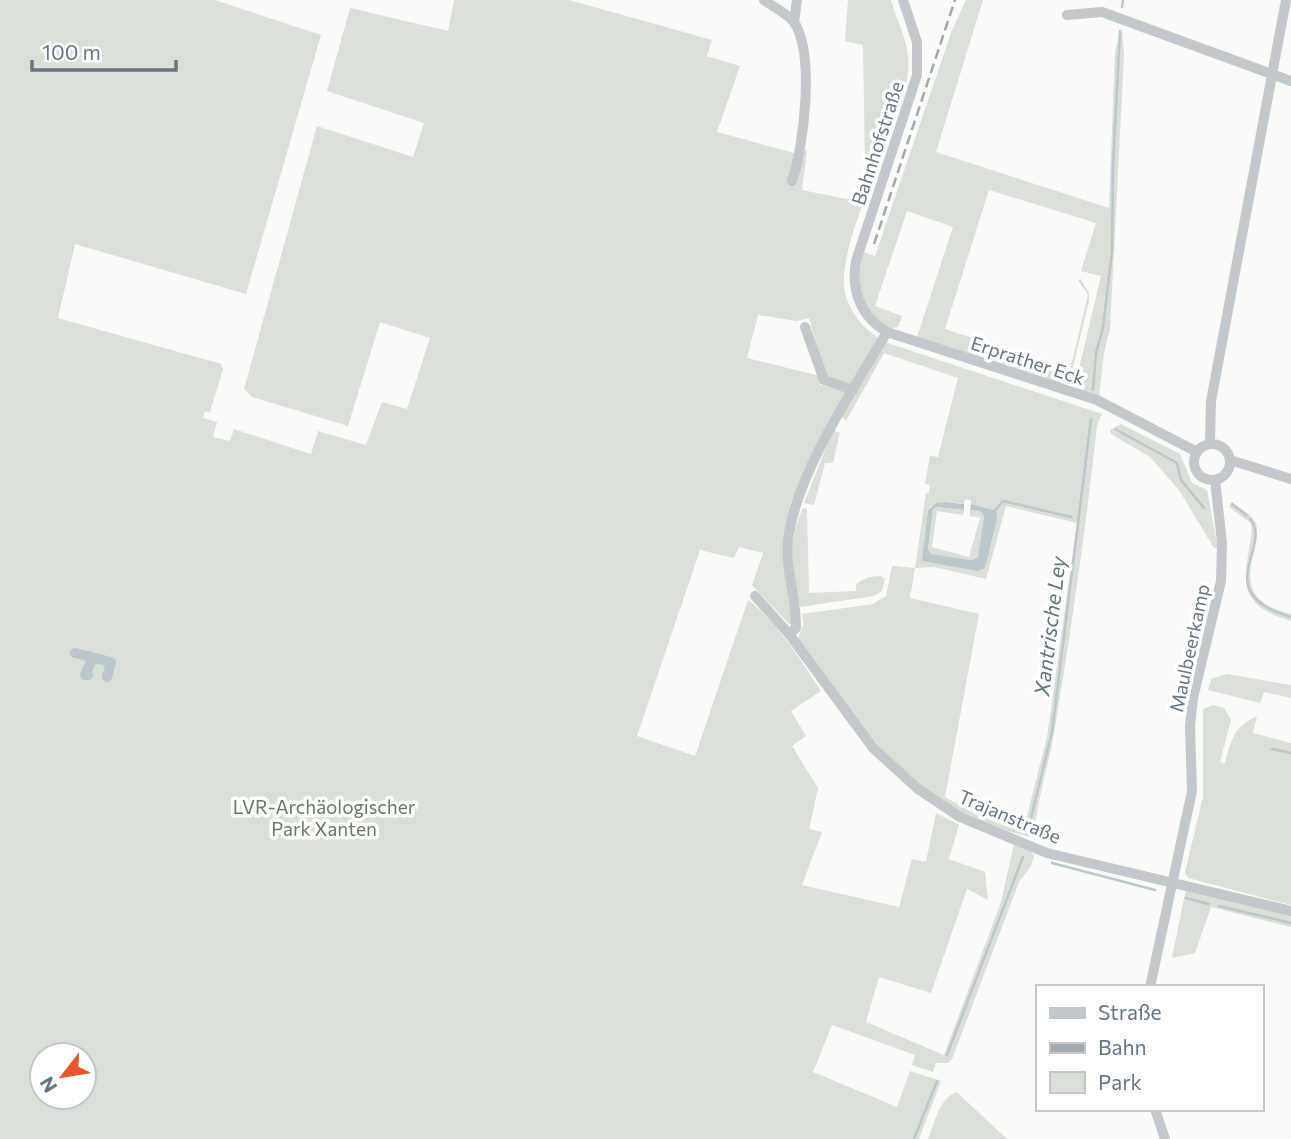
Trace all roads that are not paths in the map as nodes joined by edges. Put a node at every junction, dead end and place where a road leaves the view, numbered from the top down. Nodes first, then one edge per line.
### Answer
1 (764, 0) edge
2 (797, 0) edge
3 (903, 0) edge
4 (1286, 0) edge
5 (1067, 15) dead end
6 (794, 22) junction
7 (1271, 74) junction
8 (1291, 81) edge
9 (792, 181) dead end
10 (857, 296) joint
11 (805, 327) dead end
12 (887, 332) junction
13 (853, 390) junction
14 (1210, 444) junction
15 (1197, 452) junction
16 (1230, 460) junction
17 (1291, 479) edge
18 (1215, 480) junction
19 (755, 596) dead end
20 (789, 634) junction
21 (1172, 881) junction
22 (1291, 911) edge
23 (1150, 985) edge
24 (1156, 1111) edge
25 (1164, 1139) edge

1 - 6 street
2 - 6 street
3 - 10 street, Bahnhofstraße
4 - 7 street
5 - 7 street
6 - 9 street
7 - 8 street
7 - 14 street
10 - 12 street, Erprather Eck
11 - 13 street
12 - 13 street
12 - 15 street, Erprather Eck
13 - 20 street
14 - 15 street
14 - 16 street
15 - 18 street
16 - 17 street
16 - 18 street
18 - 21 street, Maulbeerkamp
19 - 20 street, Trajanstraße
20 - 21 street, Trajanstraße
21 - 22 street, Trajanstraße
21 - 23 street, Maulbeerkamp
24 - 25 street

